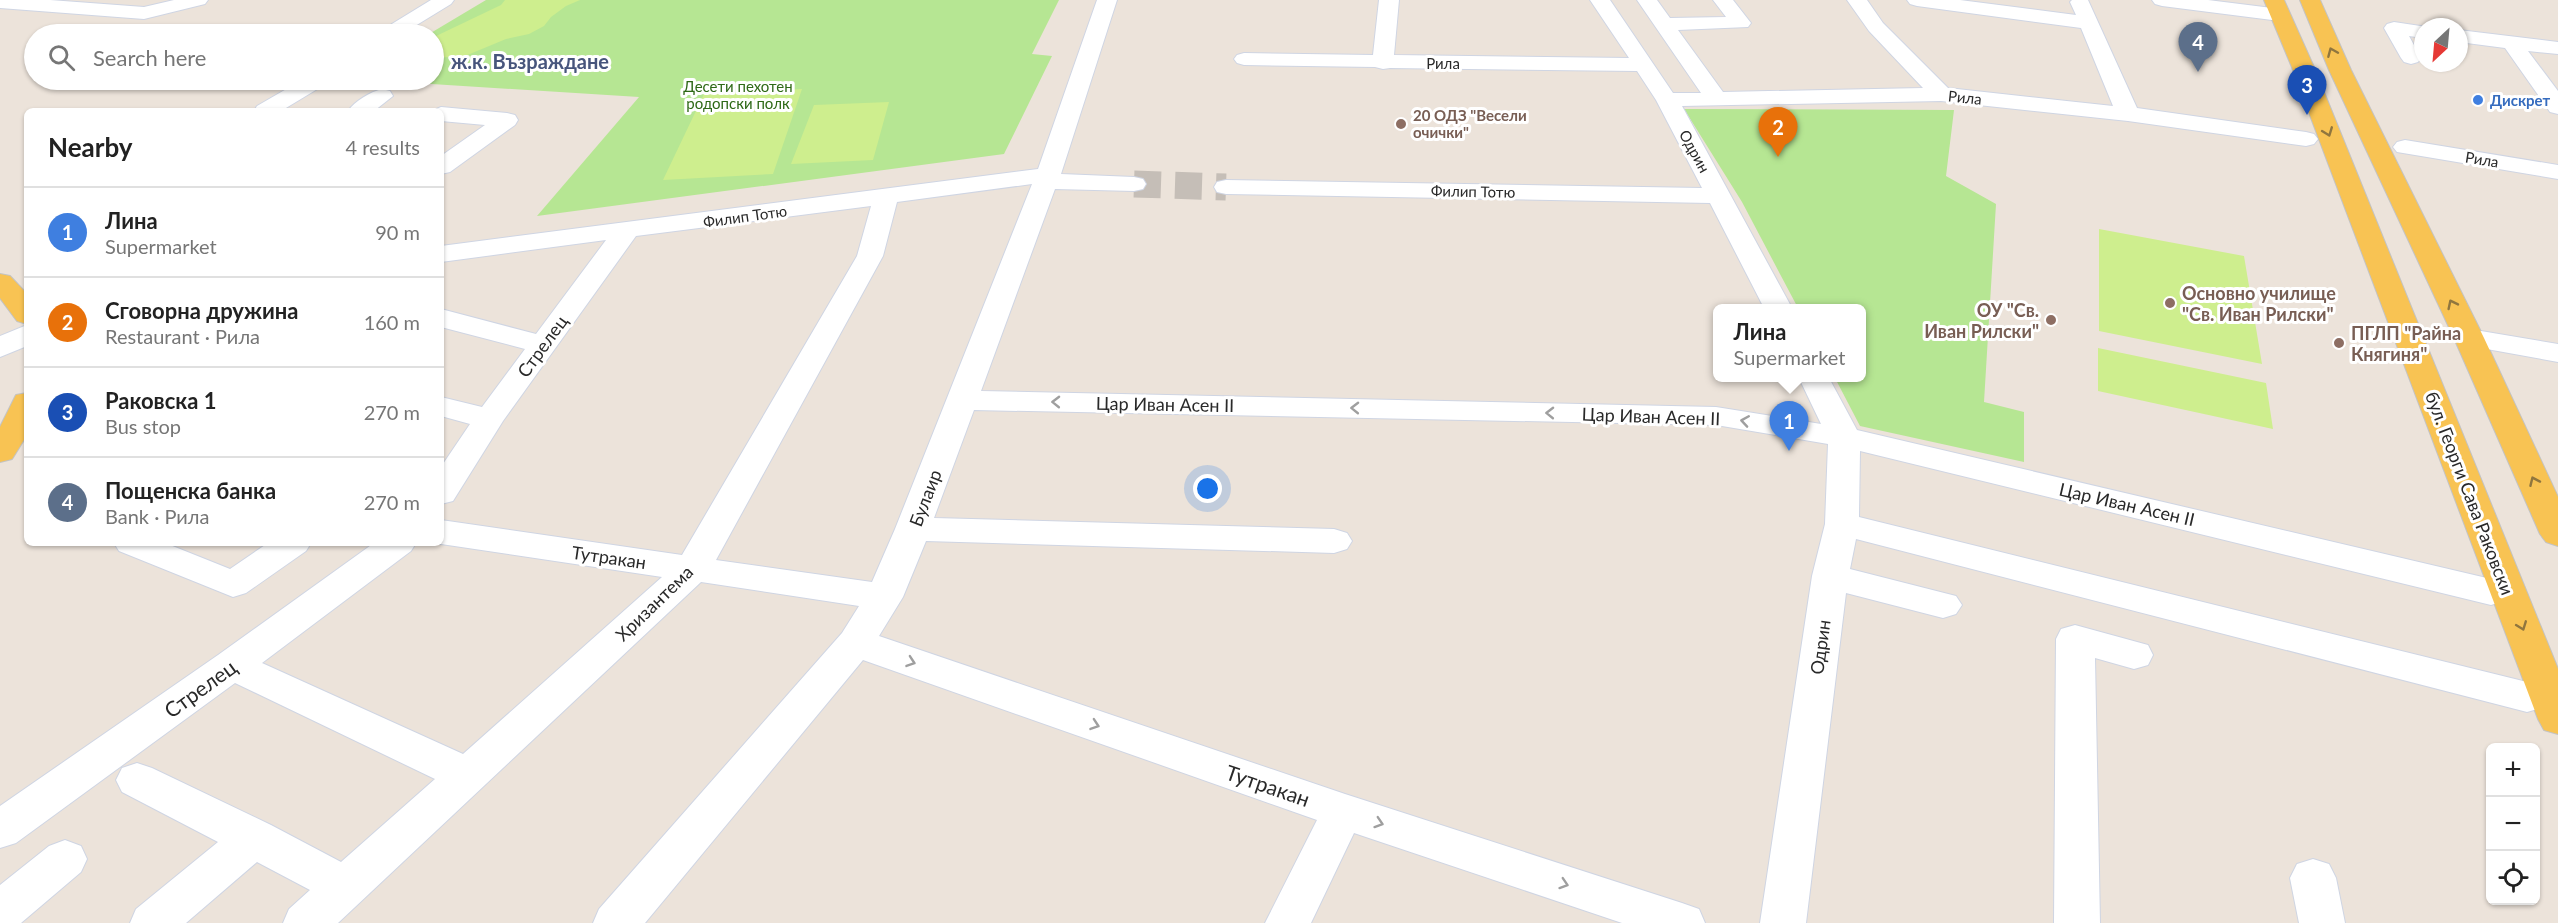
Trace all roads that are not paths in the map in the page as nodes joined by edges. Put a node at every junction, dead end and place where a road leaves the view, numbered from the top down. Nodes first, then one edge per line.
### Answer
1 (198, 0) edge
2 (444, 0) edge
3 (1107, 0) edge
4 (1389, 0) edge
5 (1600, 0) edge
6 (1647, 0) edge
7 (1723, 0) edge
8 (1857, 0) edge
9 (1917, 0) edge
10 (2080, 0) edge
11 (2162, 0) edge
12 (2310, 0) edge
13 (0, 2) edge
14 (143, 6) edge
15 (2277, 8) edge
16 (2088, 23) junction
17 (158, 24) edge
18 (405, 24) edge
19 (1664, 24) junction
20 (2414, 31) edge
21 (2468, 37) edge
22 (2512, 43) junction
23 (2558, 48) edge
24 (2411, 58) dead end
25 (1244, 59) dead end
26 (1383, 63) junction
27 (1643, 65) junction
28 (300, 90) edge
29 (1941, 94) junction
30 (382, 96) dead end
31 (1717, 99) junction
32 (1667, 100) junction
33 (2558, 107) edge
34 (270, 108) edge
35 (364, 108) edge
36 (444, 114) edge
37 (2128, 114) junction
38 (2306, 139) dead end
39 (2405, 147) dead end
40 (444, 165) edge
41 (2558, 172) edge
42 (1047, 178) junction
43 (1134, 184) tunnel mouth
44 (1226, 187) tunnel mouth
45 (1720, 196) junction
46 (886, 197) junction
47 (626, 232) junction
48 (444, 254) edge
49 (0, 282) edge
50 (1775, 304) edge
51 (24, 308) edge
52 (444, 319) edge
53 (24, 336) edge
54 (2469, 338) junction
55 (544, 345) junction
56 (0, 348) edge
57 (2558, 353) edge
58 (1816, 382) edge
59 (962, 400) junction
60 (444, 407) edge
61 (24, 409) edge
62 (489, 419) junction
63 (1844, 437) junction
64 (0, 452) edge
65 (444, 487) edge
66 (1842, 524) junction
67 (913, 529) junction
68 (444, 532) edge
69 (2558, 534) edge
70 (1334, 541) dead end
71 (139, 546) edge
72 (289, 546) edge
73 (394, 546) edge
74 (692, 570) junction
75 (1830, 576) junction
76 (2491, 592) dead end
77 (884, 597) junction
78 (1943, 605) dead end
79 (856, 643) junction
80 (2134, 655) dead end
81 (232, 665) junction
82 (2528, 697) dead end
83 (2558, 719) edge
84 (469, 776) junction
85 (137, 780) dead end
86 (1343, 811) junction
87 (0, 830) edge
88 (255, 838) junction
89 (65, 859) dead end
90 (2313, 879) dead end
91 (347, 887) junction
92 (0, 913) edge
93 (153, 923) edge
94 (306, 923) edge
95 (616, 923) edge
96 (1288, 923) edge
97 (1682, 923) edge
98 (1784, 923) edge
99 (2077, 923) edge
100 (2322, 923) edge

1 - 14 street
2 - 18 street
3 - 42 street, Булаир
4 - 26 street
5 - 27 street, Одрин
6 - 19 street
7 - 19 street
8 - 29 street
9 - 16 street
10 - 16 street
11 - 15 street
54 -> 12 main road
13 - 14 street
14 - 17 street
15 -> 83 main road, бул. Георги Сава Раковски
16 - 37 street
19 - 31 street
20 - 24 street
21 - 22 street
22 - 23 street
22 - 33 street
25 - 26 street, Рила
26 - 27 street, Рила
27 - 32 street, Одрин
28 - 34 street
29 - 31 street, Рила
29 - 37 street, Рила
30 - 35 street
31 - 32 street, Рила
32 - 45 street, Одрин
36 - 40 street
37 - 38 street, Рила
39 - 41 street, Рила
42 - 43 street, Филип Тотю
42 - 46 street, Филип Тотю
42 - 59 street, Булаир
44 - 45 street, Филип Тотю
45 - 50 street, Одрин
46 - 47 street, Филип Тотю
46 - 74 street, Хризантема
47 - 48 street, Филип Тотю
47 - 55 street, Стрелец
49 - 51 main road
52 - 55 street
53 - 56 street
54 - 57 street
69 -> 54 main road
55 - 62 street, Стрелец
58 - 63 street, Одрин
63 -> 59 street, Цар Иван Асен II
59 - 67 street, Булаир
60 - 62 street
61 - 64 main road
62 - 65 street, Стрелец
63 - 66 street, Одрин
63 - 76 street, Цар Иван Асен II
66 - 75 street, Одрин
66 - 82 street
67 - 70 street
67 - 77 street, Булаир
68 - 74 street, Тутракан
71 - 72 street
73 - 81 street, Стрелец
74 - 77 street, Тутракан
74 - 84 street, Хризантема
75 - 78 street
75 - 98 street, Одрин
77 - 79 street, Булаир
79 -> 86 street, Тутракан
79 - 95 street, Булаир
80 - 99 street
81 - 84 street
81 - 87 street, Стрелец
84 - 91 street, Хризантема
85 - 88 street
86 - 96 street
86 -> 97 street, Тутракан
88 - 91 street
88 - 93 street
89 - 92 street
90 - 100 street
91 - 94 street, Хризантема

